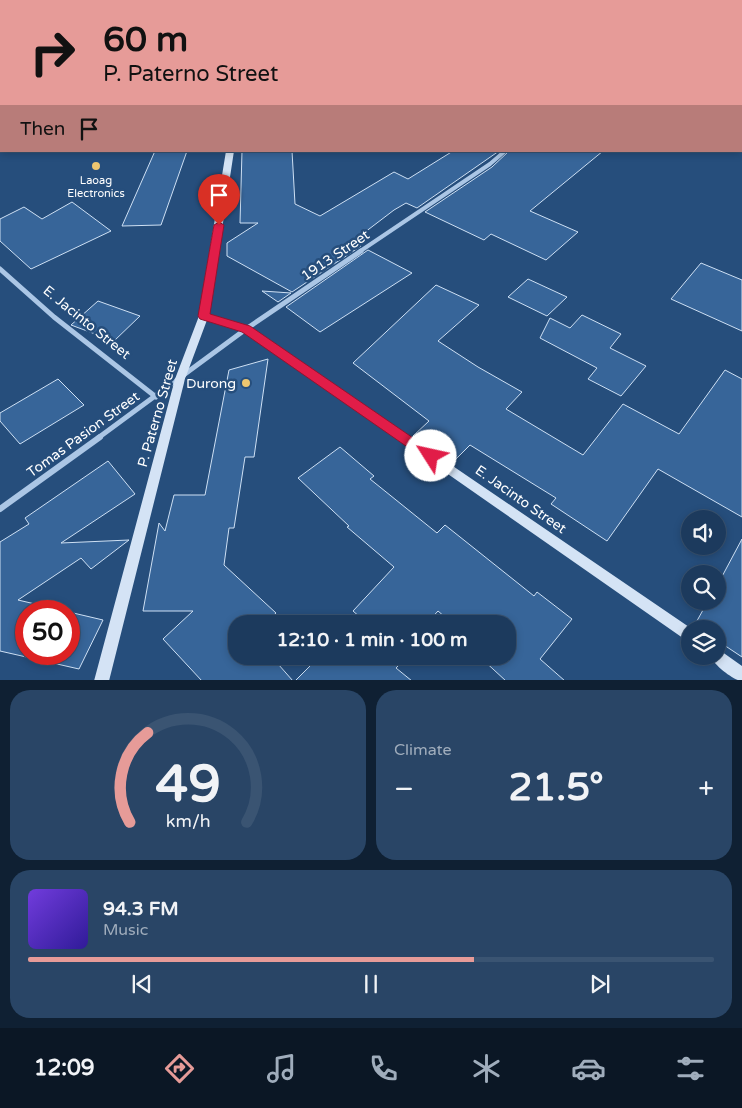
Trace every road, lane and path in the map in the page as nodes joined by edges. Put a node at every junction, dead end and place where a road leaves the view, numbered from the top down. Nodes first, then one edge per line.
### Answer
1 (230, 152) edge
2 (504, 152) edge
3 (0, 269) edge
4 (204, 316) junction
5 (246, 329) junction
6 (180, 379) junction
7 (156, 397) junction
8 (0, 509) edge
9 (681, 630) edge
10 (726, 663) edge
11 (742, 675) edge
12 (101, 680) edge

1 - 4 main road, P. Paterno Street
2 - 5 street, 1913 Street
3 - 7 street, E. Jacinto Street
4 - 5 main road, E. Jacinto Street
4 - 6 main road, P. Paterno Street
5 - 6 street, 1913 Street
5 - 9 main road, E. Jacinto Street
6 - 7 street, Tomas Pasion Street
6 - 12 main road, P. Paterno Street
7 - 8 street, Tomas Pasion Street
10 - 11 main road

